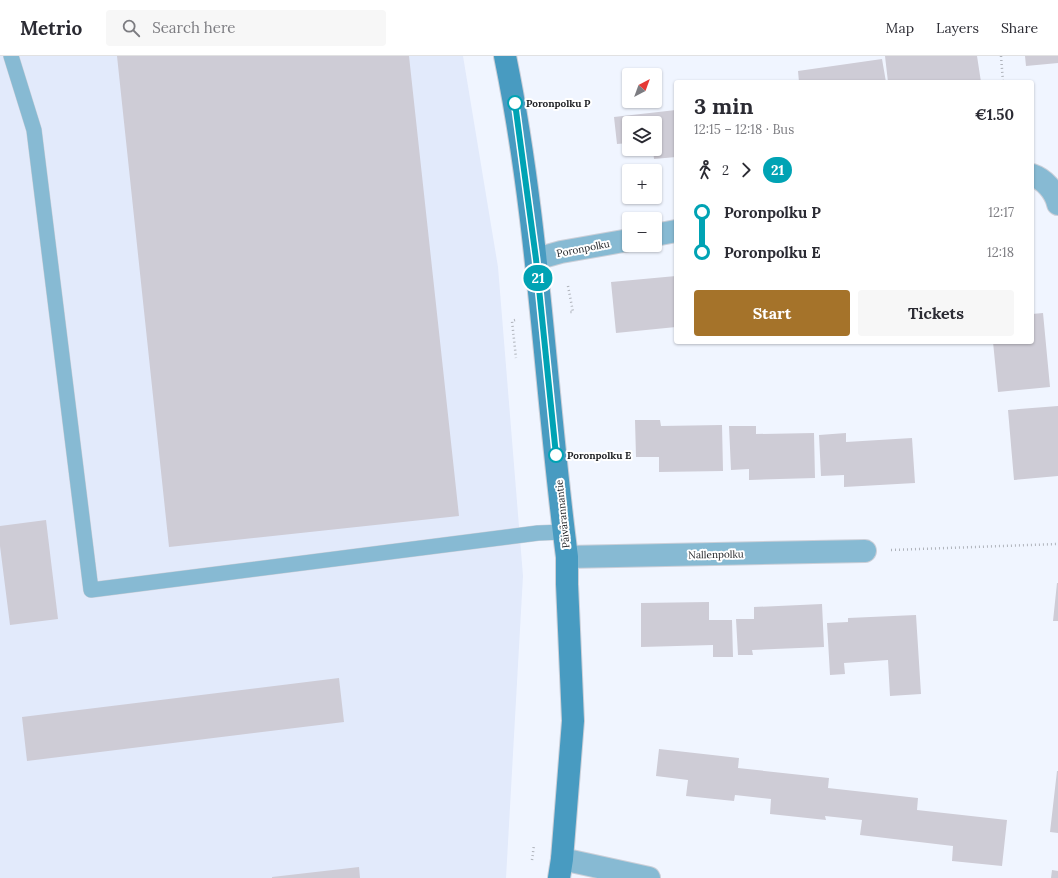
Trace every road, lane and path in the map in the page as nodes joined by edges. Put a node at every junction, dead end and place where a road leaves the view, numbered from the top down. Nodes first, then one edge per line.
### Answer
1 (11, 56) edge
2 (506, 56) edge
3 (1001, 56) edge
4 (1003, 80) edge
5 (1034, 176) edge
6 (1058, 204) edge
7 (674, 231) edge
8 (662, 234) edge
9 (622, 241) edge
10 (536, 259) junction
11 (512, 321) dead end
12 (516, 359) dead end
13 (564, 532) junction
14 (1058, 544) edge
15 (865, 552) joint
16 (567, 557) junction
17 (534, 840) dead end
18 (532, 863) dead end
19 (560, 868) edge
20 (649, 878) edge

1 - 13 lane
2 - 10 street, Päivärannantie
3 - 4 path
5 - 6 street
7 - 8 street
9 - 10 street, Poronpolku
10 - 13 street, Päivärannantie
11 - 12 path
13 - 16 street, Päivärannantie
14 - 15 path
15 - 16 street, Nallenpolku
16 - 19 street, Päivärannantie
17 - 18 path
19 - 20 street

